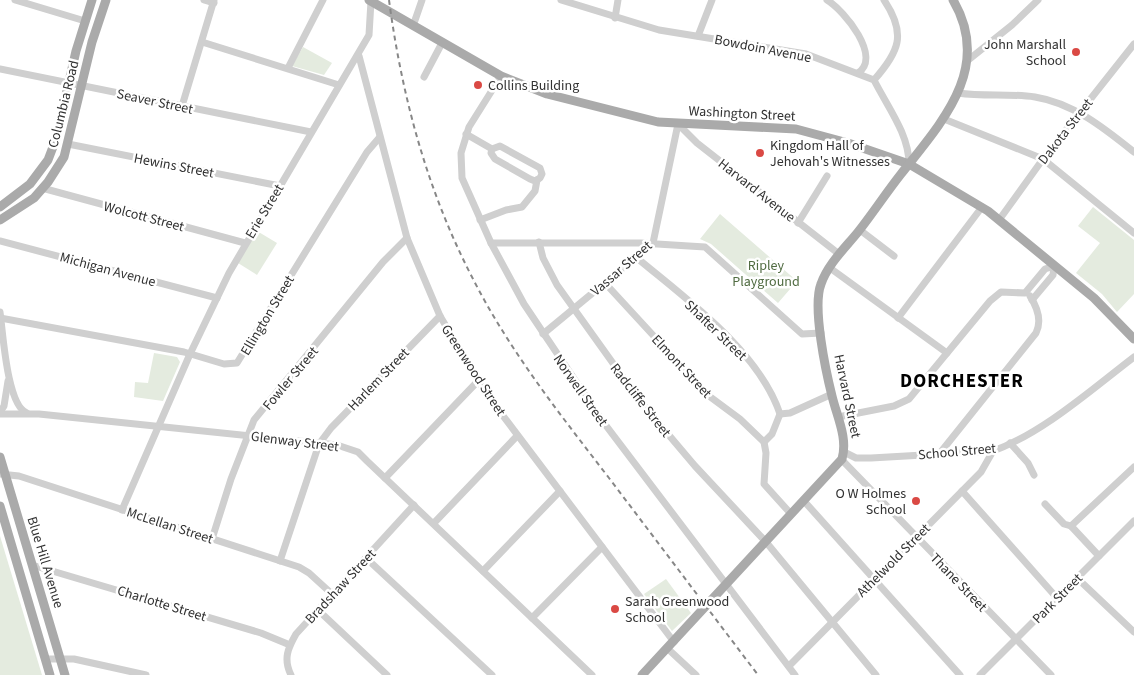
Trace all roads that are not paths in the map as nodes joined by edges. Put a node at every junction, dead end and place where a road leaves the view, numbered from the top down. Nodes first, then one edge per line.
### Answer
1 (16, 0) edge
2 (92, 0) edge
3 (106, 0) edge
4 (204, 0) edge
5 (323, 0) edge
6 (422, 0) edge
7 (561, 0) edge
8 (618, 0) edge
9 (712, 0) edge
10 (827, 0) edge
11 (884, 0) edge
12 (953, 0) edge
13 (1038, 0) edge
14 (214, 1) edge
15 (370, 1) edge
16 (615, 18) junction
17 (85, 21) junction
18 (413, 26) junction
19 (698, 36) junction
20 (202, 42) junction
21 (442, 43) junction
22 (1134, 44) edge
23 (359, 56) junction
24 (967, 61) junction
25 (288, 68) junction
26 (0, 69) edge
27 (858, 73) junction
28 (501, 76) junction
29 (424, 77) dead end
30 (874, 80) junction
31 (68, 83) junction
32 (339, 85) junction
33 (83, 86) junction
34 (958, 92) junction
35 (182, 106) junction
36 (1079, 113) junction
37 (944, 119) junction
38 (678, 124) junction
39 (311, 132) junction
40 (466, 134) junction
41 (379, 138) junction
42 (68, 144) junction
43 (492, 149) junction
44 (1134, 152) edge
45 (1043, 159) junction
46 (909, 164) junction
47 (827, 176) dead end
48 (537, 180) junction
49 (280, 186) junction
50 (42, 188) junction
51 (0, 207) edge
52 (982, 207) junction
53 (0, 220) edge
54 (480, 220) junction
55 (999, 220) junction
56 (798, 222) junction
57 (860, 230) junction
58 (1134, 233) edge
59 (407, 238) junction
60 (0, 240) edge
61 (539, 242) junction
62 (245, 243) junction
63 (491, 243) junction
64 (654, 243) junction
65 (839, 254) junction
66 (894, 256) dead end
67 (637, 258) junction
68 (1054, 266) junction
69 (830, 268) junction
70 (605, 283) junction
71 (1025, 293) junction
72 (217, 298) junction
73 (1032, 300) junction
74 (574, 310) junction
75 (0, 316) edge
76 (440, 316) junction
77 (898, 318) junction
78 (543, 334) junction
79 (821, 334) junction
80 (1134, 339) edge
81 (948, 352) junction
82 (190, 354) junction
83 (1134, 357) edge
84 (8, 375) junction
85 (478, 381) junction
86 (832, 394) junction
87 (0, 413) edge
88 (27, 414) junction
89 (780, 414) junction
90 (838, 417) junction
91 (159, 426) junction
92 (247, 436) junction
93 (517, 436) junction
94 (764, 442) junction
95 (319, 444) junction
96 (1010, 444) junction
97 (993, 451) junction
98 (940, 453) junction
99 (843, 456) junction
100 (0, 457) edge
101 (1134, 467) edge
102 (2, 474) edge
103 (1034, 475) dead end
104 (385, 478) junction
105 (560, 491) junction
106 (962, 491) junction
107 (804, 501) junction
108 (1045, 504) dead end
109 (414, 505) junction
110 (0, 506) edge
111 (122, 510) junction
112 (791, 514) junction
113 (1134, 521) edge
114 (434, 523) junction
115 (1070, 526) junction
116 (916, 537) junction
117 (212, 539) junction
118 (766, 542) junction
119 (602, 547) junction
120 (1099, 556) junction
121 (366, 558) junction
122 (280, 562) junction
123 (32, 565) junction
124 (483, 571) junction
125 (1077, 578) junction
126 (875, 579) junction
127 (727, 584) junction
128 (332, 594) junction
129 (1057, 598) junction
130 (318, 610) junction
131 (532, 618) junction
132 (832, 622) junction
133 (1134, 632) edge
134 (1015, 640) junction
135 (290, 644) junction
136 (670, 645) junction
137 (60, 658) junction
138 (45, 659) junction
139 (789, 666) junction
140 (50, 675) edge
141 (65, 675) edge
142 (146, 675) edge
143 (291, 675) edge
144 (387, 675) edge
145 (492, 675) edge
146 (592, 675) edge
147 (642, 675) edge
148 (696, 675) edge
149 (795, 675) edge
150 (876, 675) edge
151 (960, 675) edge
152 (980, 675) edge
153 (1051, 675) edge

1 - 17 street
2 - 17 main road, Columbia Road
3 - 33 main road, Columbia Road
4 - 14 street
5 - 25 street
6 - 18 street
7 - 16 street, Bowdoin Avenue
8 - 16 street
9 - 19 street
10 - 27 street
11 - 30 street
12 - 24 main road, Harvard Street
13 - 24 street
14 - 20 street
15 - 18 main road, Washington Street
15 - 23 street, Erie Street
16 - 19 street, Bowdoin Avenue
17 - 31 main road, Columbia Road
18 - 21 main road, Washington Street
19 - 27 street, Bowdoin Avenue
20 - 25 street
20 - 35 street
21 - 28 main road, Washington Street
21 - 29 street
22 - 36 street, Dakota Street
23 - 32 street, Erie Street
23 - 41 street, Greenwood Street
24 - 34 main road, Harvard Street
25 - 32 street
26 - 31 street, Seaver Street
27 - 30 street, Bowdoin Avenue
28 - 38 main road, Washington Street
28 - 40 street, Norwell Street
30 - 46 street
31 - 33 street, Seaver Street
31 - 51 main road, Columbia Road
32 - 39 street, Erie Street
33 - 35 street, Seaver Street
33 - 42 main road, Columbia Road
34 - 36 street
34 - 37 main road, Harvard Street
35 - 39 street, Seaver Street
36 - 44 street
36 - 45 street, Dakota Street
37 - 45 street
37 - 46 main road, Harvard Street
38 - 46 main road, Washington Street
38 - 56 street, Harvard Avenue
38 - 64 street, Vassar Street
39 - 49 street, Erie Street
40 - 43 street
40 - 54 street, Norwell Street
41 - 59 street, Greenwood Street
41 - 82 street, Ellington Street
42 - 49 street, Hewins Street
42 - 50 main road, Columbia Road
43 - 48 street
43 - 48 street
45 - 55 street, Dakota Street
45 - 58 street
46 - 52 main road, Washington Street
46 - 57 main road, Harvard Street
47 - 56 street
48 - 54 street
49 - 62 street, Erie Street
50 - 53 main road, Columbia Road
50 - 62 street, Wolcott Street
52 - 55 main road, Washington Street
52 - 77 street
54 - 63 street, Norwell Street
55 - 68 main road, Washington Street
56 - 65 street, Harvard Avenue
57 - 65 main road, Harvard Street
57 - 66 street
59 - 76 street, Greenwood Street
59 - 92 street, Fowler Street
60 - 72 street, Michigan Avenue
61 - 63 street
61 - 64 street
61 - 74 street, Radcliffe Street
62 - 72 street, Erie Street
63 - 78 street, Norwell Street
64 - 67 street, Vassar Street
64 - 79 street
65 - 69 main road, Harvard Street
67 - 70 street, Vassar Street
67 - 89 street, Shafter Street
68 - 71 street
68 - 73 street
68 - 80 main road, Washington Street
69 - 77 street
69 - 79 main road, Harvard Street
70 - 74 street, Vassar Street
70 - 94 street, Elmont Street
71 - 73 street
71 - 81 street
72 - 82 street, Erie Street
73 - 98 street
74 - 78 street, Vassar Street
74 - 118 street, Radcliffe Street
75 - 82 street, Ellington Street
75 - 84 street
76 - 85 street, Greenwood Street
76 - 95 street, Harlem Street
77 - 81 street
78 - 127 street, Norwell Street
79 - 86 main road, Harvard Street
81 - 90 street
82 - 91 street, Erie Street
83 - 96 street, School Street
84 - 87 street
84 - 88 street
85 - 93 street, Greenwood Street
85 - 104 street
86 - 89 street
86 - 90 main road, Harvard Street
87 - 88 street, Glenway Street
88 - 91 street, Glenway Street
89 - 94 street
90 - 99 main road, Harvard Street
91 - 92 street, Glenway Street
91 - 111 street, Erie Street
92 - 95 street, Glenway Street
92 - 117 street, Fowler Street
93 - 105 street, Greenwood Street
93 - 114 street
94 - 112 street
95 - 104 street, Glenway Street
95 - 122 street
96 - 97 street, School Street
96 - 103 street
97 - 98 street, School Street
97 - 106 street, Athelwold Street
98 - 99 street, School Street
99 - 107 main road
99 - 116 street, Thane Street
100 - 102 main road, Blue Hill Avenue
101 - 115 street
102 - 111 street, McLellan Street
102 - 123 main road, Blue Hill Avenue
104 - 109 street, Glenway Street
105 - 119 street, Greenwood Street
105 - 124 street
106 - 116 street, Athelwold Street
106 - 129 street
107 - 112 main road
107 - 126 street
108 - 115 street
109 - 114 street, Glenway Street
109 - 121 street, Bradshaw Street
110 - 138 main road, Blue Hill Avenue
111 - 117 street, McLellan Street
112 - 118 main road
113 - 120 street, Park Street
114 - 124 street, Glenway Street
115 - 120 street
116 - 126 street, Athelwold Street
116 - 134 street, Thane Street
117 - 122 street, McLellan Street
118 - 127 main road
118 - 132 street, Radcliffe Street
119 - 131 street
119 - 136 street, Greenwood Street
120 - 125 street, Park Street
121 - 128 street, Bradshaw Street
121 - 145 street
122 - 128 street, McLellan Street
123 - 135 street, Charlotte Street
123 - 137 main road, Blue Hill Avenue
124 - 131 street, Glenway Street
125 - 129 street, Park Street
125 - 133 street
126 - 132 street, Athelwold Street
126 - 151 street
127 - 136 main road
127 - 139 street, Norwell Street
128 - 130 street, Bradshaw Street
129 - 134 street, Park Street
130 - 135 street, Bradshaw Street
130 - 144 street
131 - 146 street, Glenway Street
132 - 139 street, Athelwold Street
132 - 150 street, Radcliffe Street
134 - 152 street, Park Street
134 - 153 street, Thane Street
135 - 143 street
136 - 147 main road
136 - 148 street, Greenwood Street
137 - 138 street
137 - 141 main road, Blue Hill Avenue
137 - 142 street
138 - 140 main road, Blue Hill Avenue
139 - 149 street, Norwell Street

